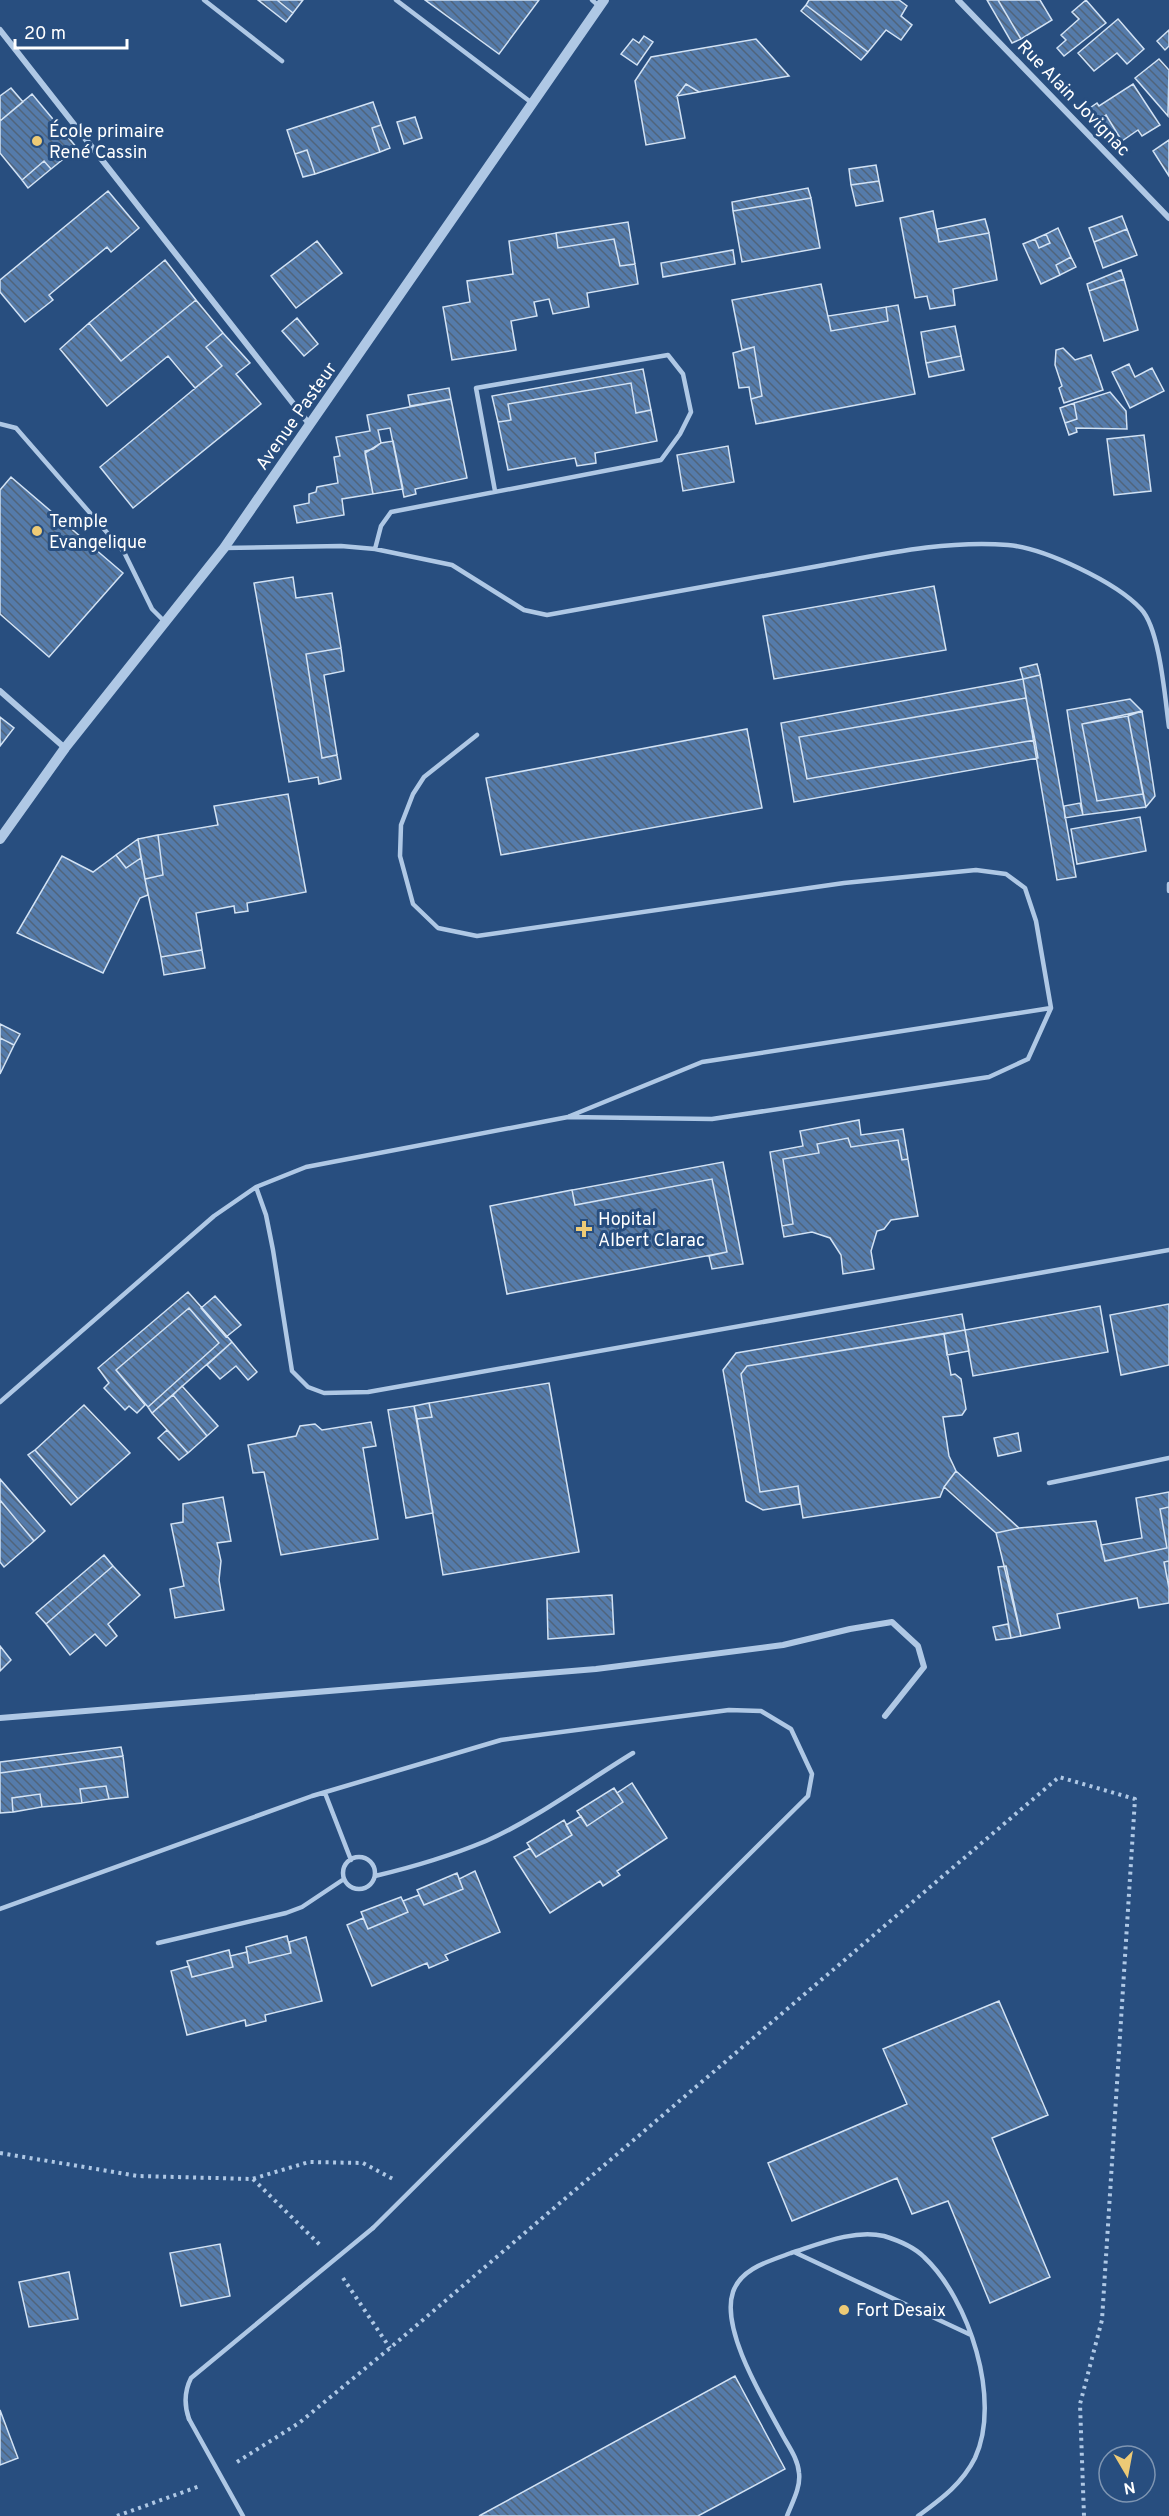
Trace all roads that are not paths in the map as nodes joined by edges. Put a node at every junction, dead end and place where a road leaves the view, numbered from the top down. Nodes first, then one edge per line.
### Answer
1 (204, 0) edge
2 (396, 0) edge
3 (958, 0) edge
4 (598, 2) edge
5 (0, 30) edge
6 (282, 61) dead end
7 (531, 103) junction
8 (1169, 218) edge
9 (0, 424) edge
10 (310, 425) junction
11 (495, 491) junction
12 (224, 548) junction
13 (375, 549) junction
14 (165, 622) junction
15 (0, 691) edge
16 (1169, 727) edge
17 (477, 735) dead end
18 (65, 748) junction
19 (0, 839) edge
20 (1169, 884) edge
21 (1169, 891) edge
22 (1051, 1008) junction
23 (568, 1117) junction
24 (256, 1187) junction
25 (1169, 1250) edge
26 (0, 1402) edge
27 (1169, 1458) edge
28 (1048, 1483) dead end
29 (885, 1716) dead end
30 (0, 1718) edge
31 (633, 1753) dead end
32 (325, 1793) junction
33 (351, 1860) junction
34 (375, 1876) junction
35 (344, 1879) junction
36 (0, 1909) edge
37 (158, 1943) dead end
38 (794, 2252) junction
39 (971, 2336) junction
40 (243, 2516) edge
41 (786, 2516) edge
42 (918, 2516) edge

1 - 6 lane
2 - 7 lane
3 - 8 street, Rue Alain Jovignac
4 - 7 street, Avenue Pasteur
5 - 10 street
7 - 10 street, Avenue Pasteur
9 - 14 lane
10 - 12 street, Avenue Pasteur
11 - 11 lane
11 - 13 lane
12 - 13 lane
12 - 14 street, Avenue Pasteur
13 - 16 lane
14 - 18 street, Avenue Pasteur
15 - 18 street
17 - 22 lane
18 - 19 street, Avenue Pasteur
20 - 21 lane
22 - 23 lane
22 - 23 lane
23 - 24 lane
24 - 25 lane
24 - 26 lane
27 - 28 lane
29 - 30 street
31 - 34 lane
32 - 33 lane
32 - 36 lane
32 - 40 lane, bridge
33 - 34 lane
33 - 35 lane
34 - 35 lane
35 - 37 lane
38 - 39 lane
38 - 39 lane
38 - 41 lane
39 - 42 lane

